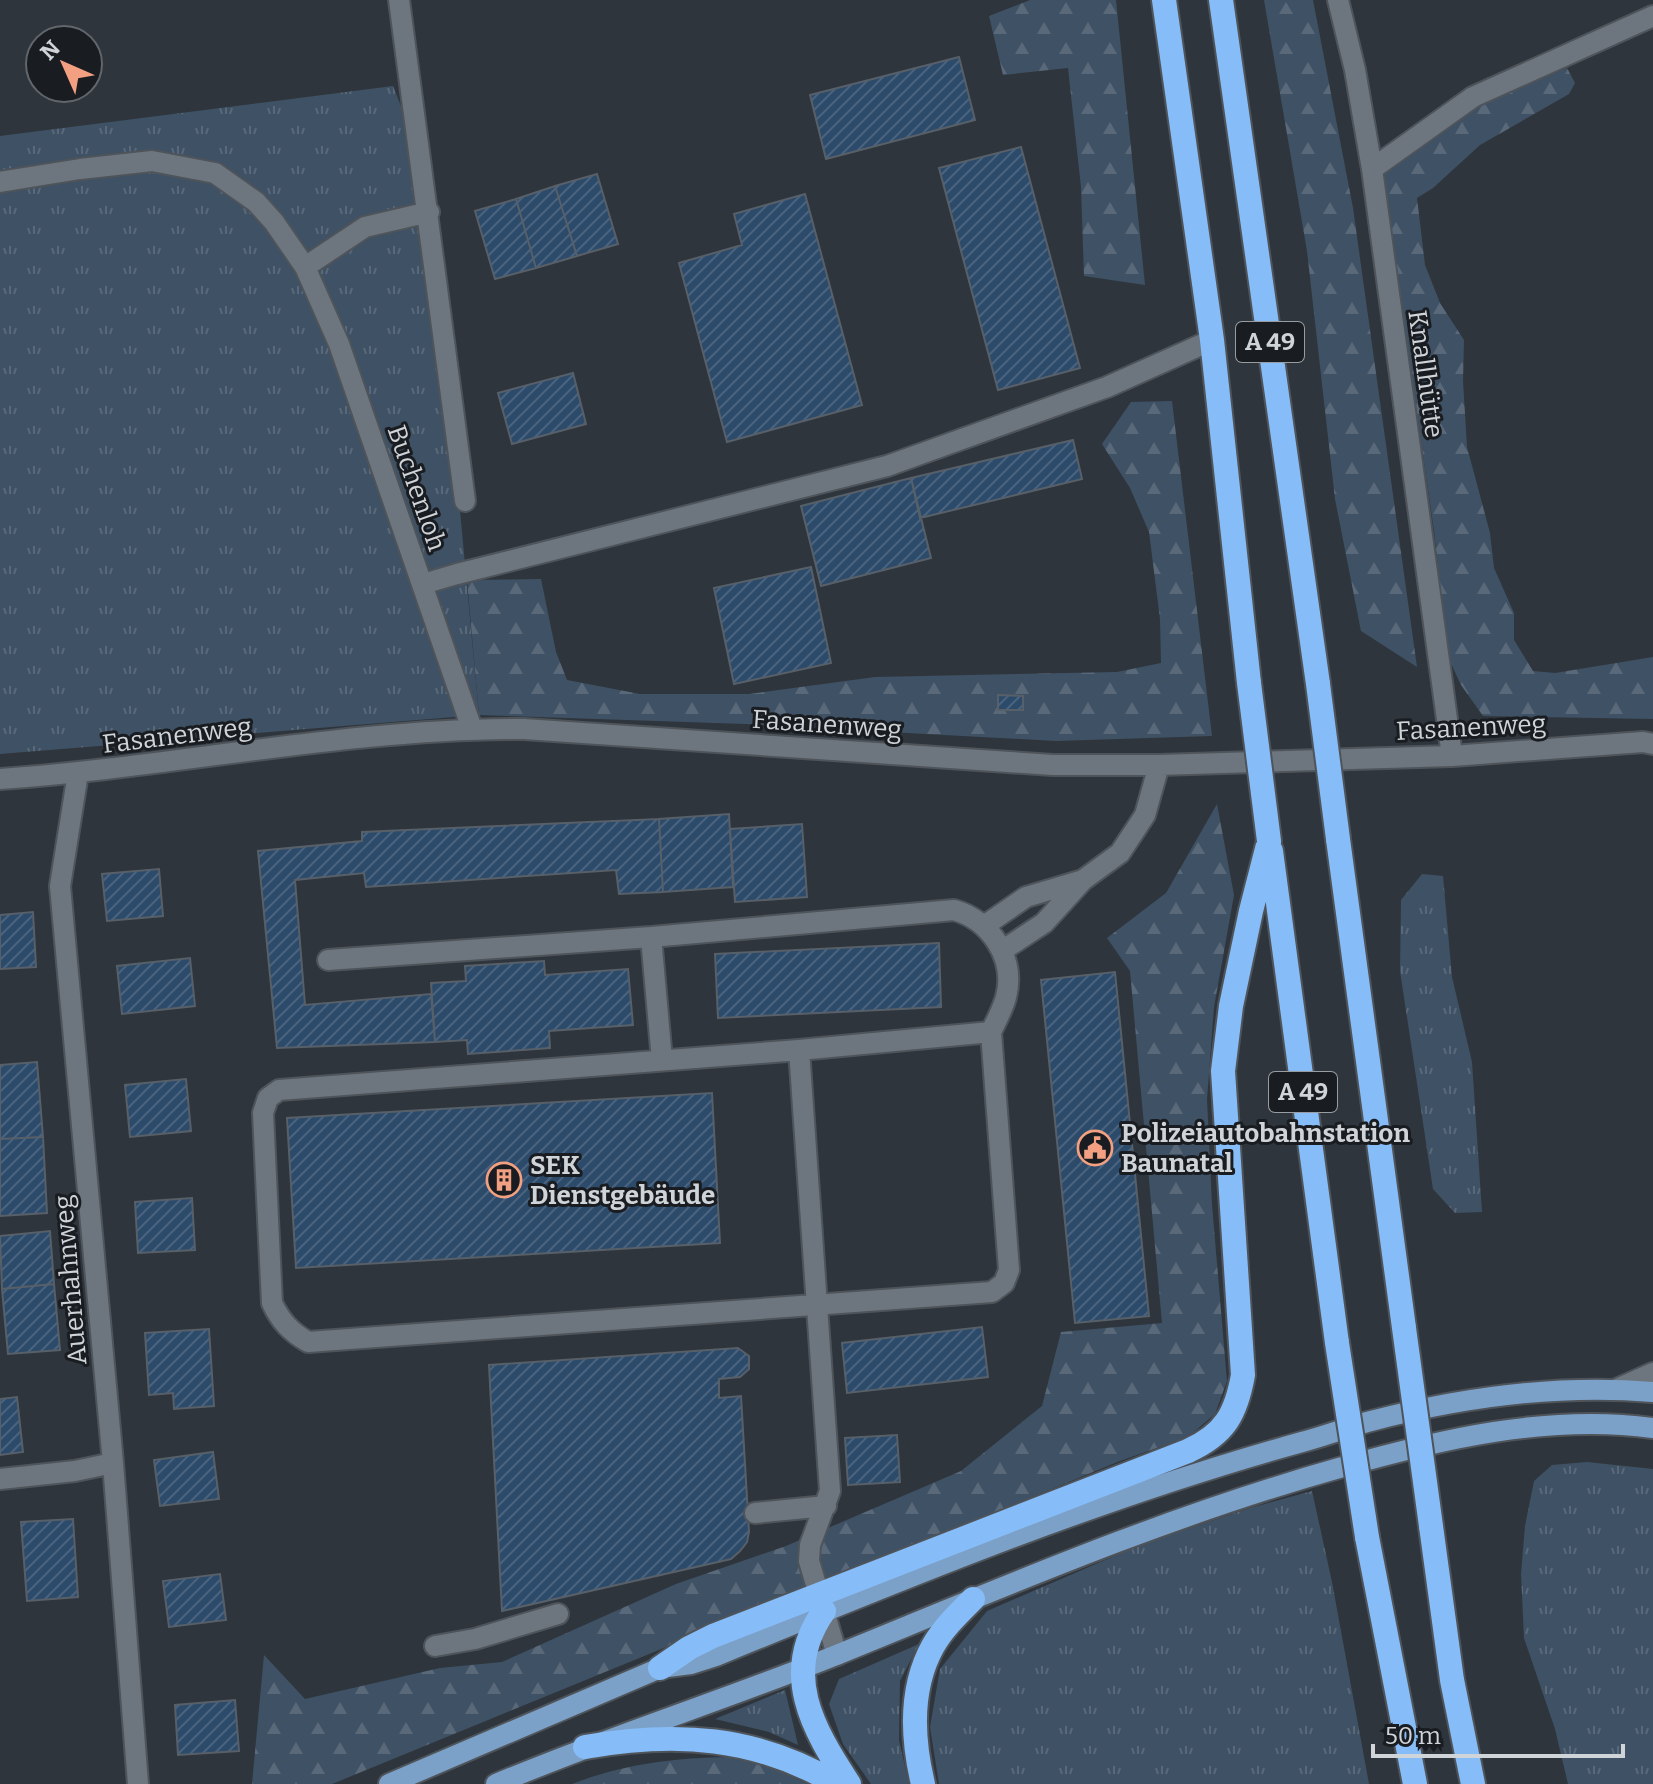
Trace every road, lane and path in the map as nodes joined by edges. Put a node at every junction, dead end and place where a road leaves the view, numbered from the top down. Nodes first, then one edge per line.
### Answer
1 (399, 0) edge
2 (1164, 0) edge
3 (1221, 0) edge
4 (1338, 0) edge
5 (1653, 16) edge
6 (1372, 169) junction
7 (0, 182) edge
8 (429, 212) junction
9 (305, 267) junction
10 (1212, 340) junction
11 (465, 501) dead end
12 (423, 584) junction
13 (472, 729) junction
14 (1653, 744) edge
15 (1452, 756) junction
16 (1159, 765) junction
17 (78, 773) junction
18 (0, 779) edge
19 (1269, 841) junction
20 (1083, 880) junction
21 (984, 926) junction
22 (651, 937) junction
23 (1003, 950) junction
24 (328, 960) dead end
25 (991, 1032) junction
26 (799, 1050) junction
27 (662, 1060) junction
28 (817, 1303) junction
29 (1653, 1373) edge
30 (1617, 1389) junction
31 (1653, 1392) edge
32 (1653, 1428) edge
33 (113, 1463) junction
34 (0, 1479) edge
35 (826, 1506) junction
36 (755, 1513) dead end
37 (973, 1599) junction
38 (822, 1602) junction
39 (558, 1614) dead end
40 (435, 1646) dead end
41 (837, 1655) junction
42 (660, 1668) joint
43 (802, 1669) junction
44 (585, 1747) junction
45 (138, 1784) edge
46 (389, 1784) edge
47 (496, 1784) edge
48 (837, 1784) edge
49 (849, 1784) edge
50 (923, 1784) edge
51 (1415, 1784) edge
52 (1473, 1784) edge

1 - 8 street, Buchenloh
2 - 10 highway, A 49
3 - 52 highway, A 49, bridge
4 - 6 street, Knallhütte
5 - 6 street
6 - 15 street, Knallhütte
7 - 9 street, Buchenloh
8 - 9 street
8 - 11 street, Buchenloh
9 - 12 street, Buchenloh
10 - 12 street
10 - 19 highway, A 49, bridge
12 - 13 street, Buchenloh
13 - 16 street, Fasanenweg
13 - 17 street, Fasanenweg
14 - 15 street, Fasanenweg
15 - 16 street, Fasanenweg
16 - 20 street
17 - 18 street, Fasanenweg
17 - 33 street, Auerhahnweg
19 - 38 highway
19 - 51 highway, A 49, bridge
20 - 21 street
20 - 23 street
21 - 22 street
21 - 23 street
22 - 24 street
22 - 27 street
23 - 25 street
25 - 26 street
25 - 28 street
26 - 27 street
26 - 28 street
27 - 28 street
28 - 35 street
29 - 30 street
30 - 31 main road
30 - 38 main road
32 - 37 main road
33 - 34 street
33 - 45 street, Auerhahnweg
35 - 36 street
35 - 38 street
37 - 41 main road
37 - 50 highway
38 - 41 street
38 - 42 highway
38 - 43 highway
39 - 40 street
41 - 43 main road
42 - 46 main road
43 - 44 main road
43 - 49 highway
44 - 47 main road
44 - 48 highway

